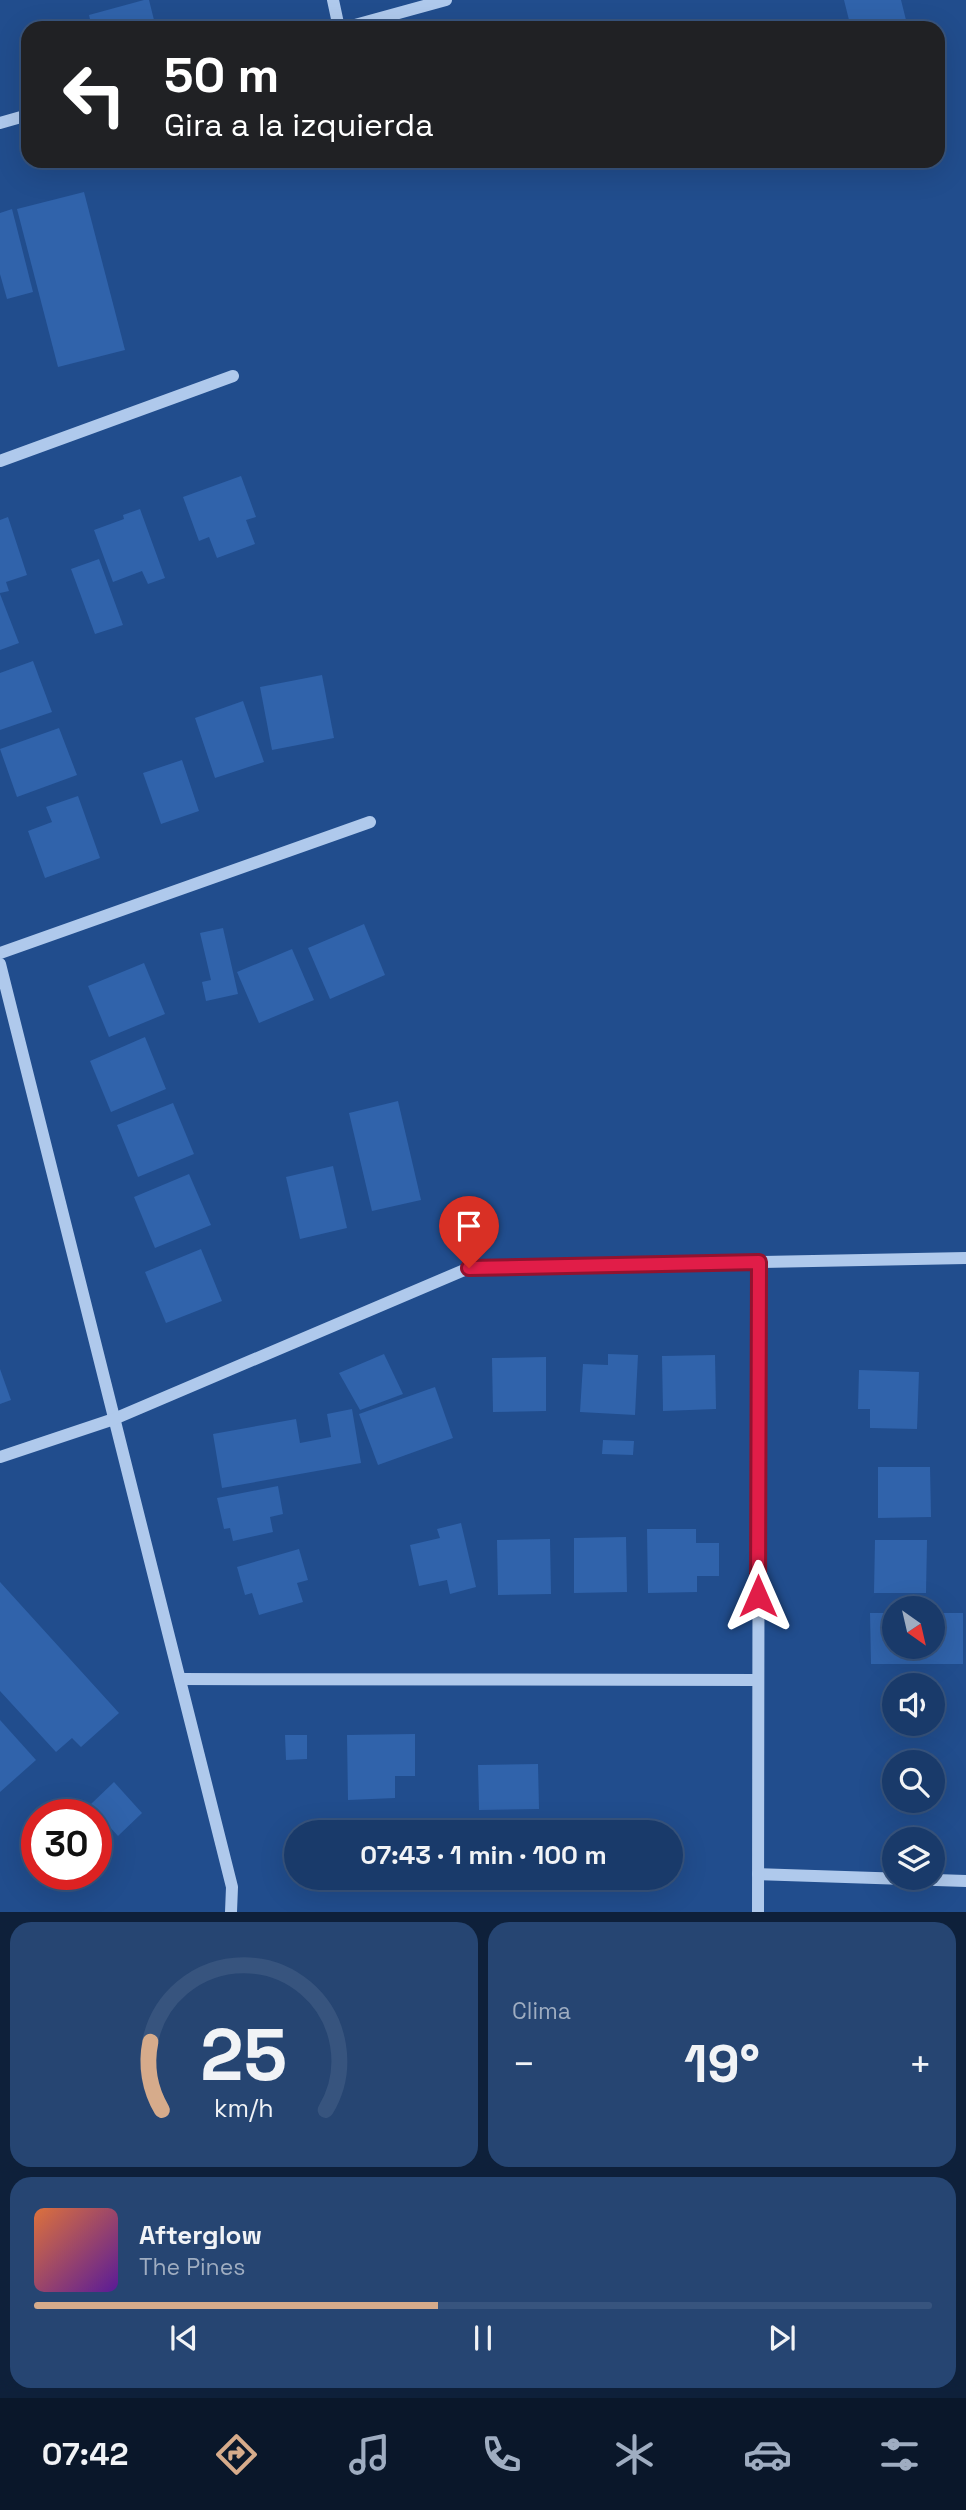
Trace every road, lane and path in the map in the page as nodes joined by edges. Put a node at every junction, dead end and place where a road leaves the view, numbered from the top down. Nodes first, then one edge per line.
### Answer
1 (333, 0) edge
2 (446, 0) edge
3 (337, 21) edge
4 (370, 21) edge
5 (21, 117) edge
6 (0, 123) edge
7 (233, 376) dead end
8 (0, 461) edge
9 (370, 822) dead end
10 (0, 953) edge
11 (0, 964) edge
12 (966, 1258) edge
13 (759, 1262) junction
14 (114, 1419) junction
15 (0, 1457) edge
16 (180, 1679) junction
17 (758, 1680) junction
18 (758, 1874) junction
19 (966, 1881) edge
20 (232, 1912) edge
21 (758, 1912) edge

1 - 3 street
2 - 4 street
5 - 6 street
7 - 8 street
9 - 10 street
11 - 14 street
12 - 13 street
13 - 14 street
13 - 17 street
14 - 15 street
14 - 16 street
16 - 17 street
16 - 20 street
17 - 18 street
18 - 19 street
18 - 21 street

